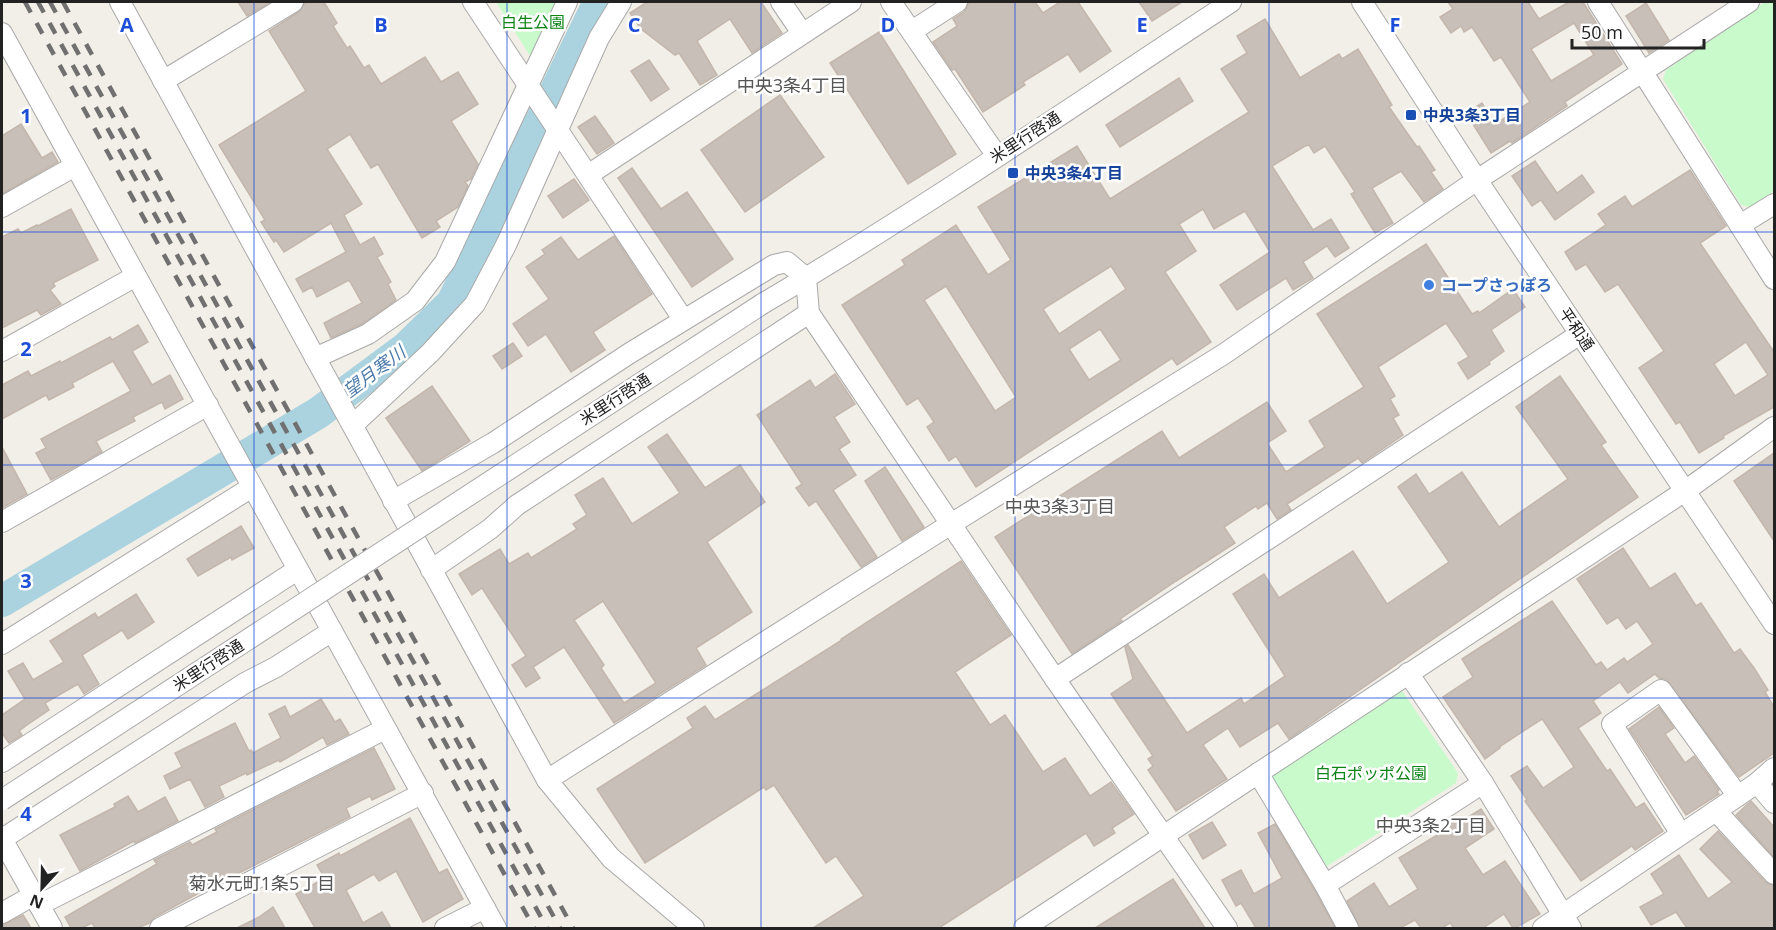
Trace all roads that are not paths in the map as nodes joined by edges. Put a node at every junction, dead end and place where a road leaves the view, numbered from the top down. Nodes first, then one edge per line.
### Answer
1 (120, 2) edge
2 (293, 2) edge
3 (473, 2) edge
4 (567, 2) edge
5 (621, 2) edge
6 (781, 2) edge
7 (851, 2) edge
8 (891, 2) edge
9 (957, 2) edge
10 (1231, 2) edge
11 (1362, 2) edge
12 (1598, 2) edge
13 (1749, 2) edge
14 (912, 31) junction
15 (2, 33) edge
16 (802, 33) junction
17 (1641, 71) junction
18 (163, 81) junction
19 (531, 89) junction
20 (555, 124) junction
21 (997, 156) junction
22 (75, 166) junction
23 (588, 175) junction
24 (1477, 180) junction
25 (1774, 204) edge
26 (2, 207) edge
27 (1740, 225) junction
28 (136, 276) junction
29 (806, 278) junction
30 (1774, 279) edge
31 (809, 313) junction
32 (683, 320) junction
33 (1580, 334) junction
34 (2, 351) edge
35 (318, 363) junction
36 (208, 405) junction
37 (352, 425) junction
38 (1774, 427) edge
39 (252, 488) junction
40 (1685, 491) junction
41 (393, 501) junction
42 (2, 522) edge
43 (951, 524) junction
44 (297, 570) junction
45 (431, 570) junction
46 (1774, 624) edge
47 (332, 631) junction
48 (2, 644) edge
49 (1408, 673) junction
50 (1055, 679) junction
51 (386, 729) junction
52 (2, 762) edge
53 (1774, 768) edge
54 (1258, 773) junction
55 (547, 780) junction
56 (1483, 783) junction
57 (1756, 783) junction
58 (423, 793) junction
59 (1738, 796) junction
60 (2, 800) edge
61 (1774, 803) edge
62 (1716, 811) junction
63 (1681, 834) junction
64 (1165, 837) junction
65 (2, 839) edge
66 (1774, 874) edge
67 (1325, 885) junction
68 (36, 900) junction
69 (485, 908) junction
70 (2, 913) edge
71 (1567, 921) edge
72 (52, 928) edge
73 (160, 928) edge
74 (445, 928) edge
75 (496, 928) edge
76 (694, 928) edge
77 (1024, 928) edge
78 (1227, 928) edge
79 (1348, 928) edge
80 (1543, 928) edge

1 - 18 street
2 - 18 street
3 - 19 street
4 - 19 street
5 - 20 street
6 - 16 street
7 - 16 street
8 - 14 street
9 - 14 street
10 - 21 street, 米里行啓通
11 - 24 street, 平和通
12 - 17 street
13 - 17 street
14 - 21 street
15 - 22 street
16 - 23 street
17 - 24 street
17 - 27 street
18 - 35 street
19 - 20 street
19 - 35 street
20 - 23 street
20 - 37 street
21 - 29 street, 米里行啓通
22 - 26 street
22 - 28 street
23 - 32 street
24 - 33 street, 平和通
24 - 43 street
25 - 27 street
27 - 30 street
28 - 34 street
28 - 36 street
29 - 31 street
29 - 32 street
29 - 60 street, 米里行啓通, bridge
31 - 43 street
31 - 45 street
32 - 41 street
33 - 40 street, 平和通
33 - 50 street
35 - 37 street
36 - 39 street
36 - 42 street
37 - 41 street
38 - 40 street
39 - 44 street
39 - 48 street
40 - 46 street, 平和通
40 - 49 street
41 - 45 street
43 - 50 street
43 - 55 street
44 - 47 street
44 - 52 street
45 - 55 street
47 - 51 street
47 - 65 street
49 - 54 street
49 - 56 street
50 - 64 street
51 - 58 street
51 - 68 street
53 - 57 street
54 - 64 street
54 - 67 street
55 - 76 street
56 - 67 street
56 - 71 street
57 - 59 street
57 - 61 street
58 - 69 street
58 - 73 street
59 - 62 street
59 - 63 street
62 - 63 street
62 - 66 street
63 - 71 street
64 - 77 street
64 - 78 street
65 - 68 street
67 - 79 street
68 - 70 street
68 - 72 street
69 - 74 street
69 - 75 street
71 - 80 street

